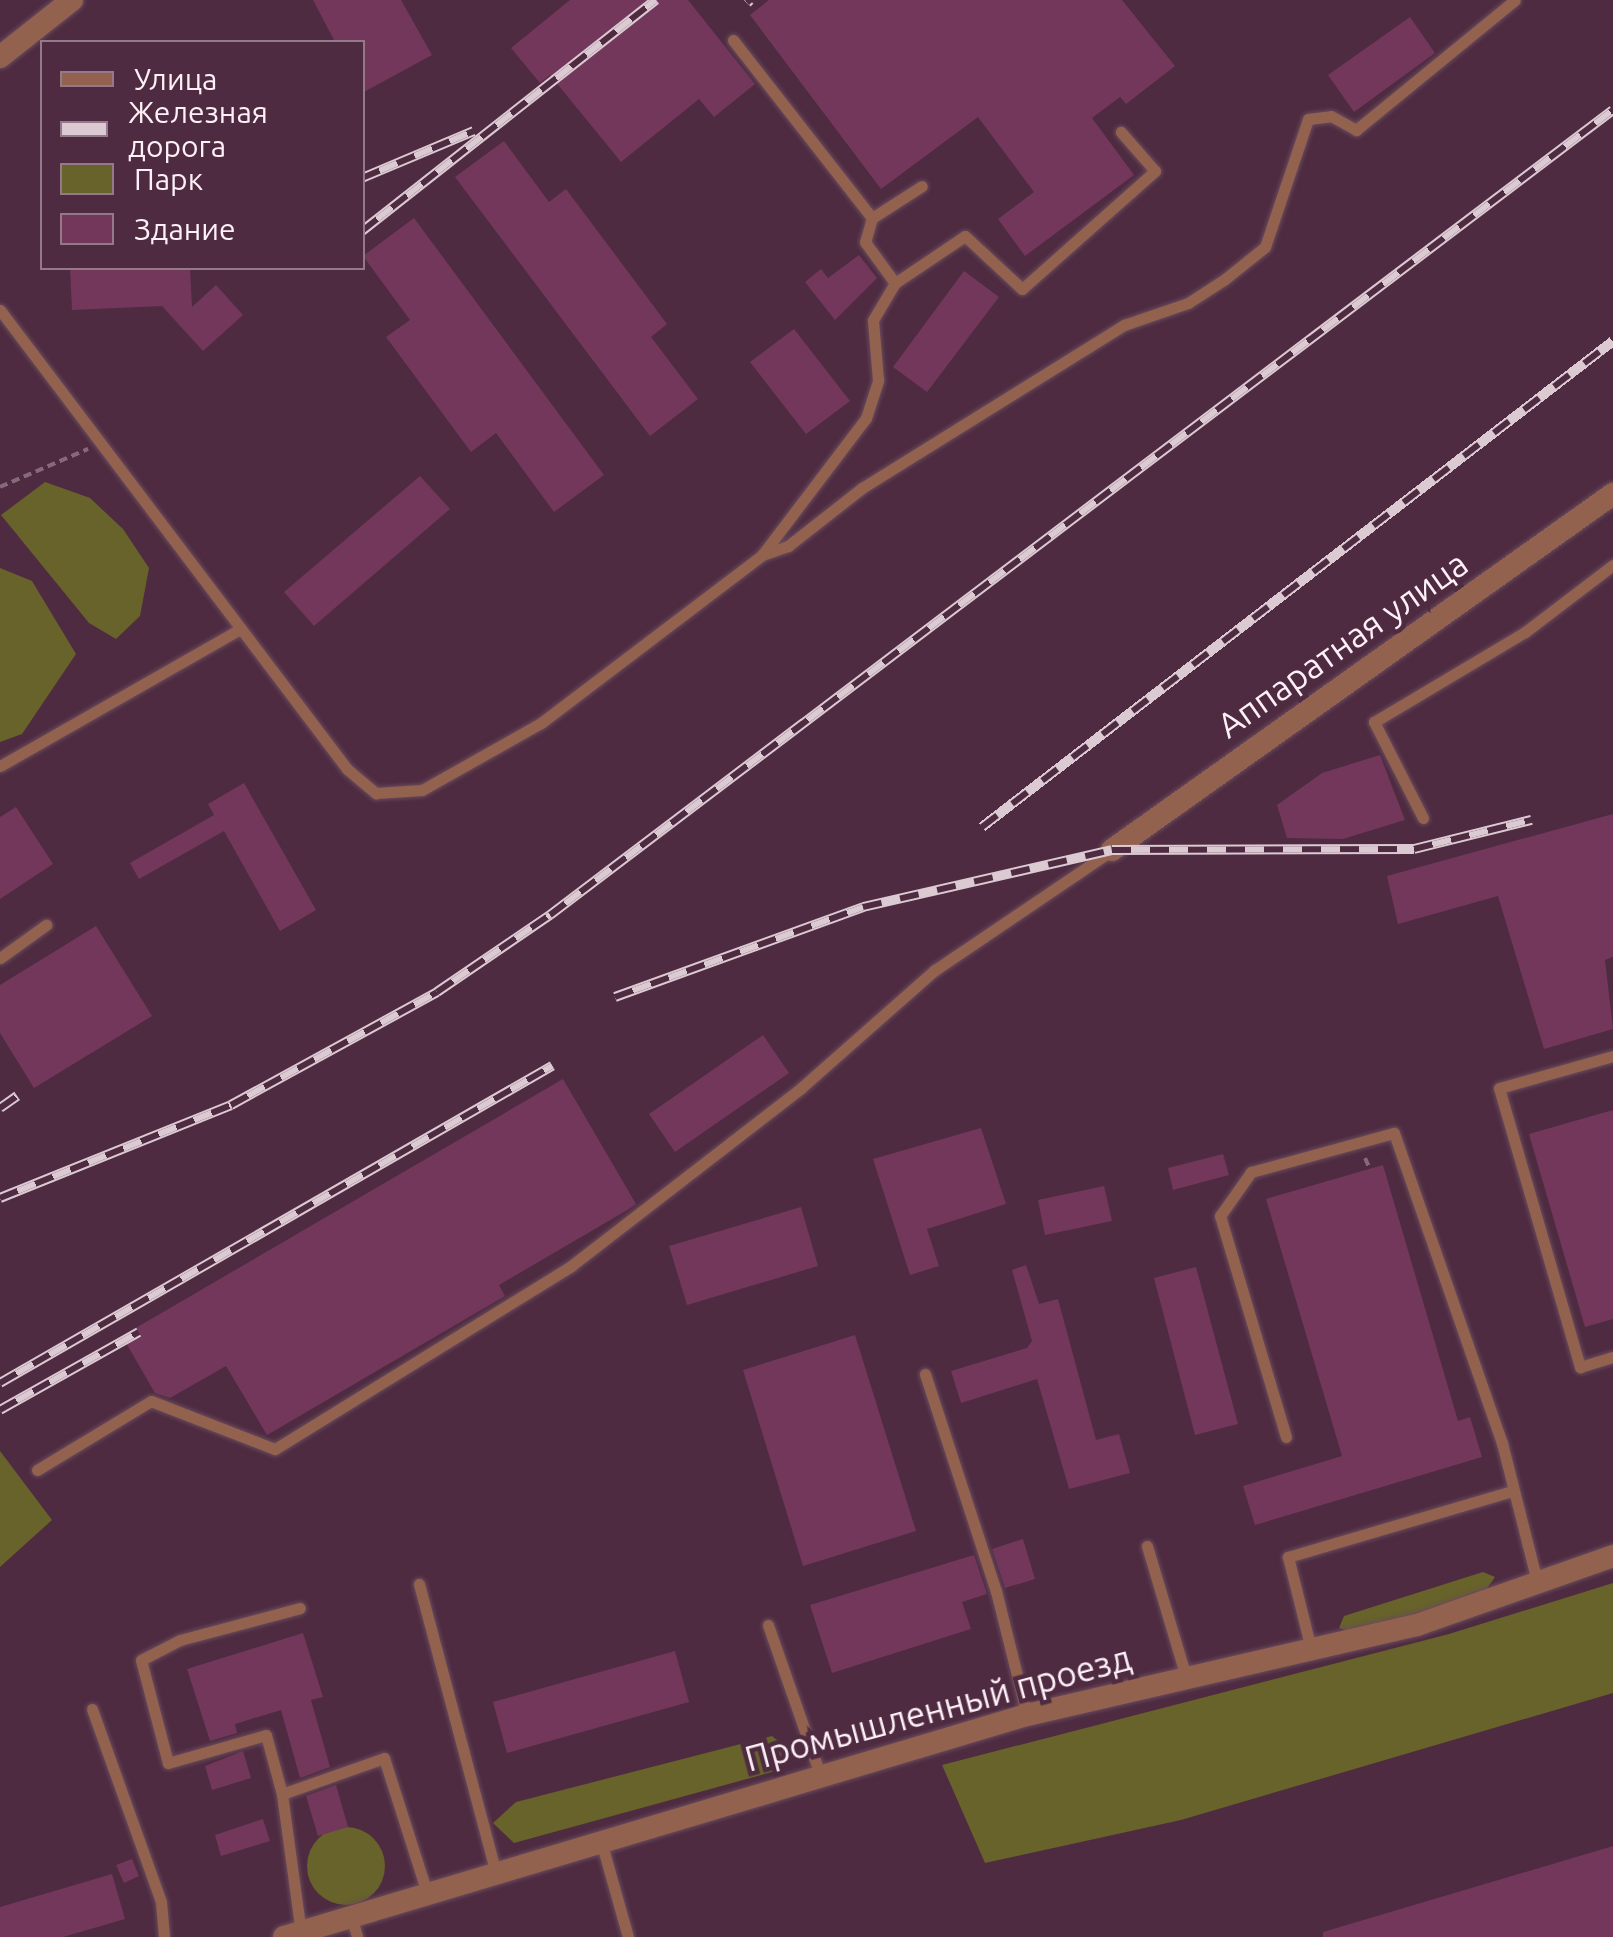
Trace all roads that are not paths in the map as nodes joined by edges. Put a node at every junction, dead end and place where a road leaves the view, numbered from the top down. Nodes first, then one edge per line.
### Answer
1 (72, 0) edge
2 (1516, 0) edge
3 (733, 40) dead end
4 (0, 57) edge
5 (1121, 132) dead end
6 (922, 186) dead end
7 (872, 218) junction
8 (895, 284) junction
9 (0, 310) edge
10 (1613, 494) edge
11 (762, 555) junction
12 (1613, 565) edge
13 (240, 629) junction
14 (0, 766) edge
15 (1423, 818) dead end
16 (1112, 850) joint
17 (46, 925) dead end
18 (0, 958) edge
19 (1613, 1056) edge
20 (1613, 1356) edge
21 (925, 1374) dead end
22 (1286, 1437) dead end
23 (37, 1470) dead end
24 (1509, 1492) junction
25 (1147, 1546) dead end
26 (1613, 1556) edge
27 (1536, 1580) junction
28 (418, 1584) dead end
29 (300, 1608) dead end
30 (768, 1625) dead end
31 (1312, 1652) junction
32 (1186, 1678) junction
33 (92, 1709) dead end
34 (1026, 1715) junction
35 (820, 1774) junction
36 (282, 1794) junction
37 (601, 1840) junction
38 (496, 1872) junction
39 (427, 1893) junction
40 (354, 1928) edge
41 (292, 1935) edge
42 (164, 1937) edge
43 (628, 1937) edge

1 - 4 street
2 - 11 lane
3 - 7 lane
5 - 8 lane
6 - 7 lane
7 - 8 lane
8 - 11 lane
9 - 13 lane
10 - 16 street, Аппаратная улица
11 - 13 lane
12 - 15 lane
13 - 14 lane
16 - 23 lane
17 - 18 lane
19 - 20 lane
21 - 34 lane
22 - 24 lane
24 - 27 lane
24 - 31 lane
25 - 32 lane
26 - 27 street, Промышленный проезд
27 - 31 street, Промышленный проезд
28 - 38 lane
29 - 36 lane
30 - 35 lane
31 - 32 street, Промышленный проезд
32 - 34 street, Промышленный проезд
33 - 42 lane
34 - 35 street, Промышленный проезд
35 - 37 street, Промышленный проезд
36 - 39 lane
36 - 41 lane
37 - 38 street, Промышленный проезд
37 - 43 lane
38 - 39 street, Промышленный проезд
39 - 40 street, Промышленный проезд
40 - 41 street, Промышленный проезд

